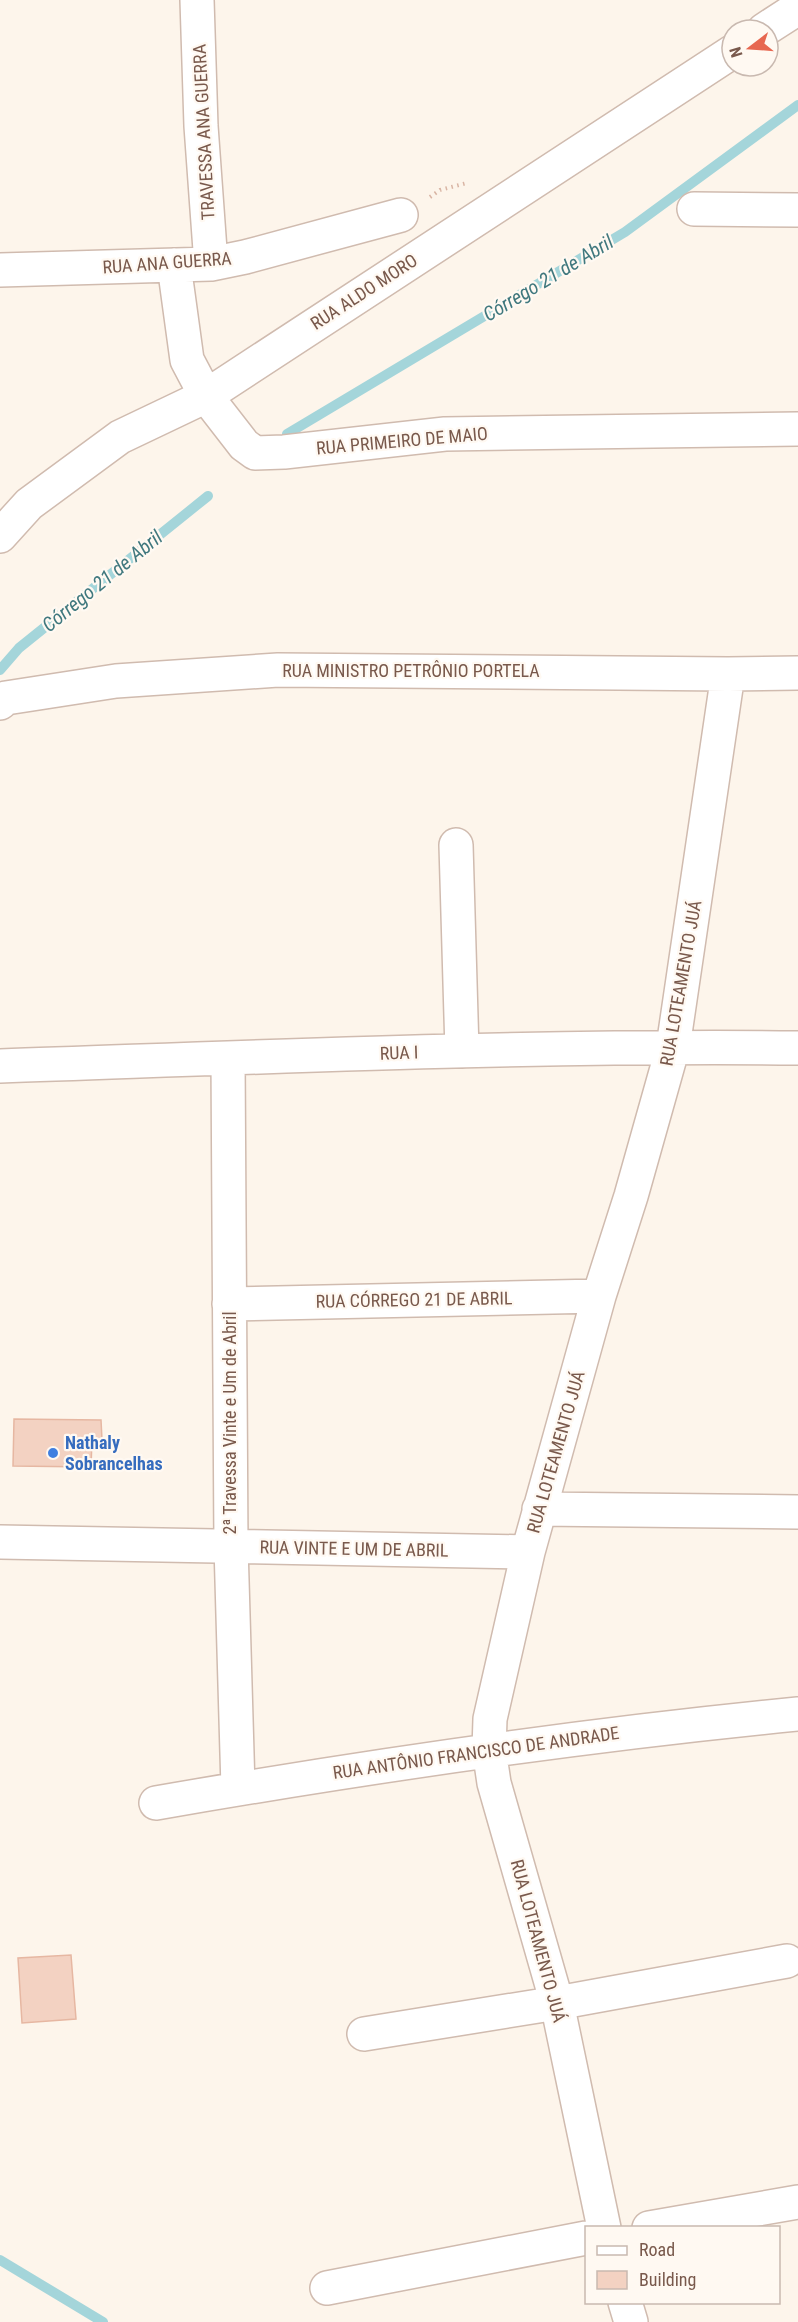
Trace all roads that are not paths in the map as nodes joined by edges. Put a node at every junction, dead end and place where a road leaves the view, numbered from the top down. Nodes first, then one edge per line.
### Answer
1 (197, 0) edge
2 (798, 8) edge
3 (780, 20) edge
4 (720, 60) edge
5 (694, 209) dead end
6 (798, 210) edge
7 (401, 215) dead end
8 (211, 264) junction
9 (174, 265) junction
10 (0, 270) edge
11 (206, 396) junction
12 (798, 429) edge
13 (0, 536) edge
14 (798, 673) edge
15 (728, 674) junction
16 (13, 699) edge
17 (456, 844) dead end
18 (673, 1047) junction
19 (798, 1048) edge
20 (462, 1051) junction
21 (228, 1058) junction
22 (0, 1066) edge
23 (599, 1296) junction
24 (229, 1304) junction
25 (539, 1509) junction
26 (798, 1512) edge
27 (0, 1542) edge
28 (231, 1546) junction
29 (528, 1552) junction
30 (798, 1713) edge
31 (489, 1749) junction
32 (238, 1788) junction
33 (156, 1803) dead end
34 (787, 1961) dead end
35 (557, 2003) junction
36 (364, 2034) dead end
37 (798, 2202) edge
38 (604, 2226) edge
39 (660, 2226) edge
40 (585, 2238) edge
41 (327, 2288) dead end
42 (626, 2304) edge
43 (631, 2322) edge

1 - 8 street, TRAVESSA ANA GUERRA
2 - 3 street
4 - 11 street, RUA ALDO MORO
5 - 6 street
7 - 8 street, RUA ANA GUERRA
8 - 9 street, RUA ANA GUERRA
9 - 10 street, RUA ANA GUERRA
9 - 11 street, RUA PRIMEIRO DE MAIO
11 - 12 street, RUA PRIMEIRO DE MAIO
11 - 13 street, RUA ALDO MORO
14 - 15 street, RUA MINISTRO PETRÔNIO PORTELA
15 - 16 street, RUA MINISTRO PETRÔNIO PORTELA
15 - 18 street, RUA LOTEAMENTO JUÁ
17 - 20 street
18 - 19 street, RUA I
18 - 20 street, RUA I
18 - 23 street, RUA LOTEAMENTO JUÁ
20 - 21 street, RUA I
21 - 22 street, RUA I
21 - 24 street, 2ª Travessa Vinte e Um de Abril
23 - 24 street, RUA CÓRREGO 21 DE ABRIL
23 - 25 street, RUA LOTEAMENTO JUÁ
24 - 28 street, 2ª Travessa Vinte e Um de Abril
25 - 26 street
25 - 29 street, RUA LOTEAMENTO JUÁ
27 - 28 street, RUA VINTE E UM DE ABRIL
28 - 29 street, RUA VINTE E UM DE ABRIL
28 - 32 street, 2ª Travessa Vinte e Um de Abril
29 - 31 street, RUA LOTEAMENTO JUÁ
30 - 31 street, RUA ANTÔNIO FRANCISCO DE ANDRADE
31 - 32 street, RUA ANTÔNIO FRANCISCO DE ANDRADE
31 - 35 street, RUA LOTEAMENTO JUÁ
32 - 33 street, RUA ANTÔNIO FRANCISCO DE ANDRADE
34 - 35 street
35 - 36 street
35 - 38 street, RUA LOTEAMENTO JUÁ
37 - 39 street
40 - 41 street
42 - 43 street

